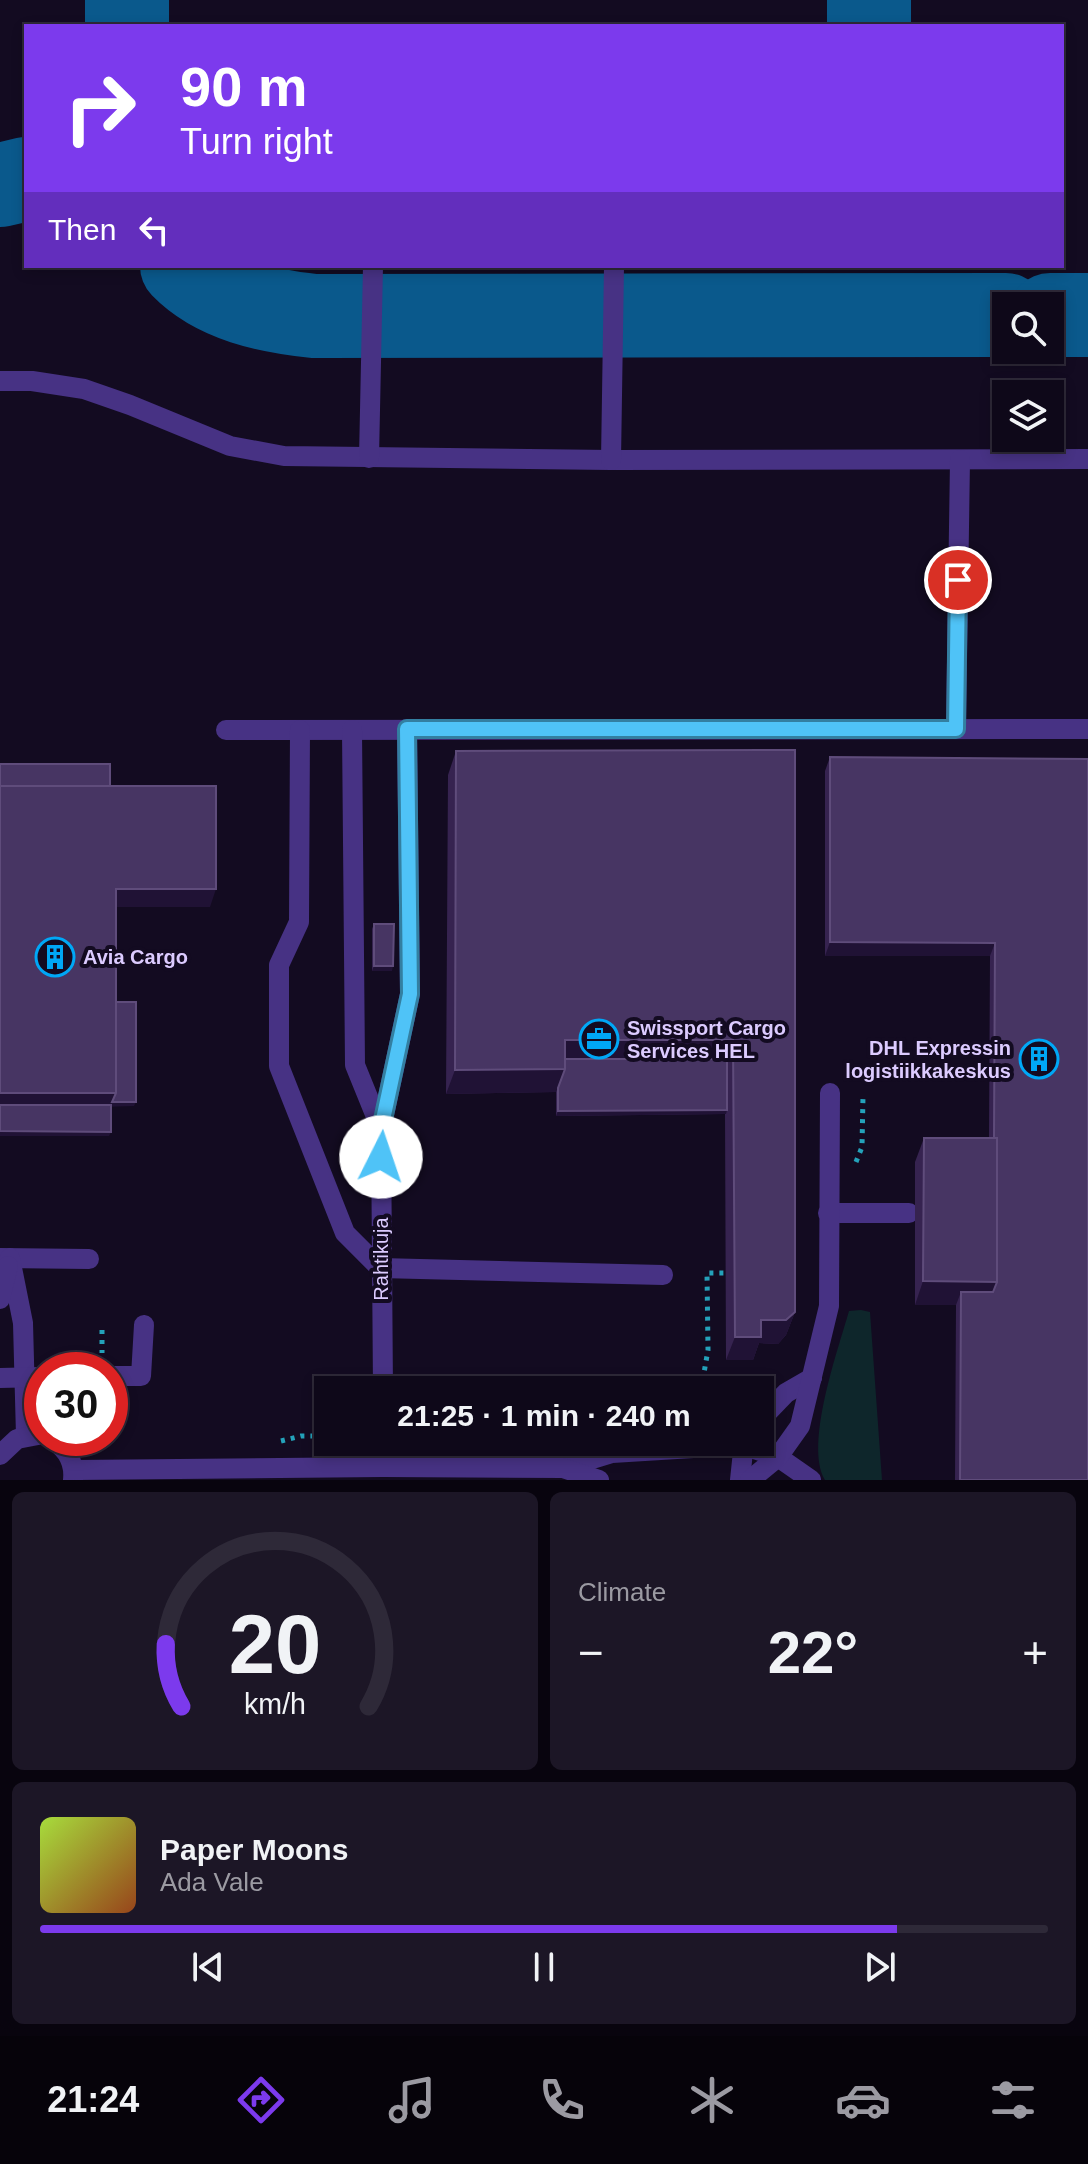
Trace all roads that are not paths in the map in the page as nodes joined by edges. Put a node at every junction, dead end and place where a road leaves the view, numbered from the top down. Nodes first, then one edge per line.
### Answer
1 (373, 268) edge
2 (614, 268) edge
3 (0, 381) edge
4 (369, 458) junction
5 (1088, 459) edge
6 (611, 460) junction
7 (960, 460) junction
8 (407, 729) junction
9 (956, 729) junction
10 (1088, 729) edge
11 (226, 730) dead end
12 (300, 730) junction
13 (352, 730) junction
14 (830, 1093) dead end
15 (381, 1129) junction
16 (828, 1213) junction
17 (909, 1213) dead end
18 (5, 1258) edge
19 (89, 1259) dead end
20 (380, 1268) junction
21 (663, 1275) dead end
22 (0, 1299) edge
23 (144, 1325) dead end
24 (28, 1352) edge
25 (128, 1376) edge
26 (383, 1376) edge
27 (24, 1377) edge
28 (0, 1378) edge
29 (812, 1378) junction
30 (774, 1405) edge
31 (0, 1429) edge
32 (24, 1438) edge
33 (1, 1453) edge
34 (383, 1456) edge
35 (602, 1456) edge
36 (742, 1456) edge
37 (774, 1456) edge
38 (778, 1457) junction
39 (383, 1467) junction
40 (563, 1468) junction
41 (74, 1475) edge
42 (599, 1480) edge
43 (740, 1480) edge
44 (750, 1480) edge
45 (811, 1480) edge

1 - 4 street
2 - 6 street
3 - 4 street
4 - 6 street
5 - 7 street
6 - 7 street
7 - 9 street
8 - 9 street
8 - 13 street
8 - 15 street
9 - 10 street
11 - 12 street
12 - 13 street
12 - 20 street
13 - 15 street
14 - 16 street
15 - 20 street, Rahtikuja
16 - 17 street
16 - 29 street
18 - 19 street
18 - 22 street
18 - 24 street
20 - 21 street
20 - 26 street, Rahtikuja
23 - 25 street
27 - 28 street
29 - 30 street
29 - 38 street
31 - 33 street
32 - 33 street
34 - 39 street
35 - 40 street
36 - 43 street
37 - 38 street
38 - 44 street
38 - 45 street
39 - 40 street
39 - 41 street
40 - 42 street

